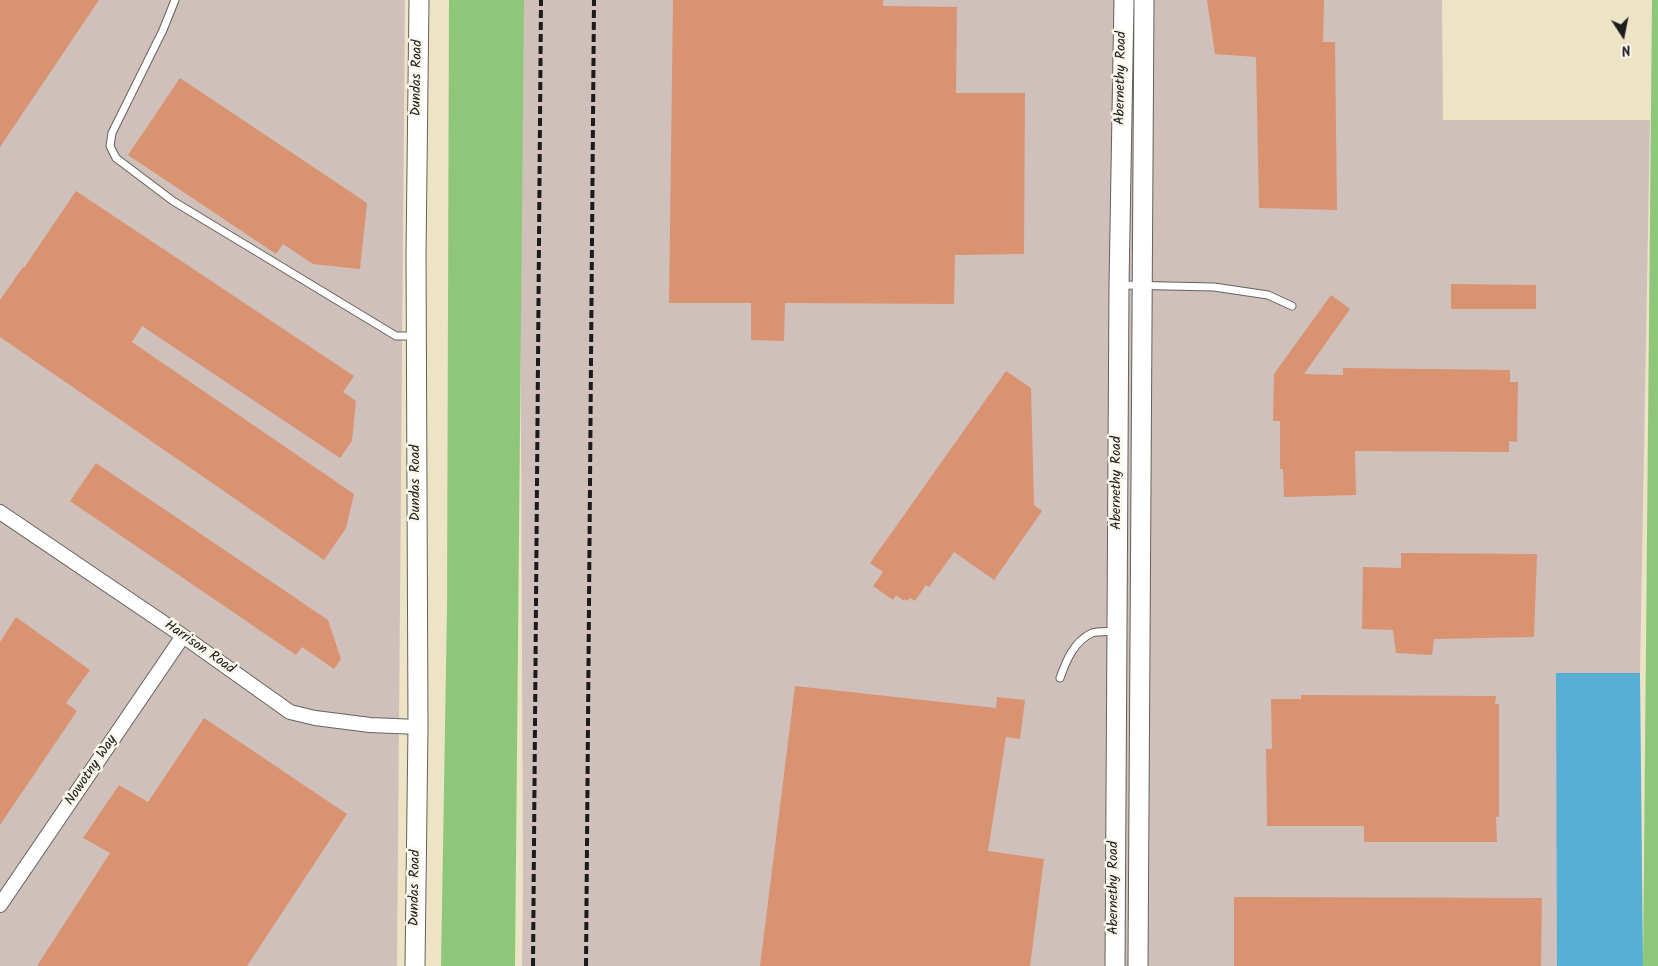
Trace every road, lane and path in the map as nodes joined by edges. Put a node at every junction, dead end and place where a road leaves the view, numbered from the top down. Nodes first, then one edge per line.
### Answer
1 (175, 0) edge
2 (419, 0) edge
3 (1124, 0) edge
4 (1144, 0) edge
5 (1120, 285) junction
6 (1142, 286) junction
7 (1292, 306) dead end
8 (416, 336) junction
9 (0, 512) edge
10 (1117, 631) junction
11 (183, 636) junction
12 (1117, 672) junction
13 (1140, 674) junction
14 (1060, 678) dead end
15 (418, 727) junction
16 (0, 905) edge
17 (415, 966) edge
18 (1115, 966) edge
19 (1138, 966) edge

1 - 8 lane
2 - 8 main road, Dundas Road
3 - 5 main road, Abernethy Road
4 - 6 main road, Abernethy Road
5 - 6 lane
5 - 10 main road, Abernethy Road
6 - 7 lane
6 - 13 main road, Abernethy Road
8 - 15 main road, Dundas Road
9 - 11 street, Harrison Road
10 - 12 main road, Abernethy Road
10 - 14 lane
11 - 15 street, Harrison Road
11 - 16 street, Nowotny Way
12 - 13 main road
12 - 18 main road, Abernethy Road
13 - 19 main road, Abernethy Road
15 - 17 main road, Dundas Road

